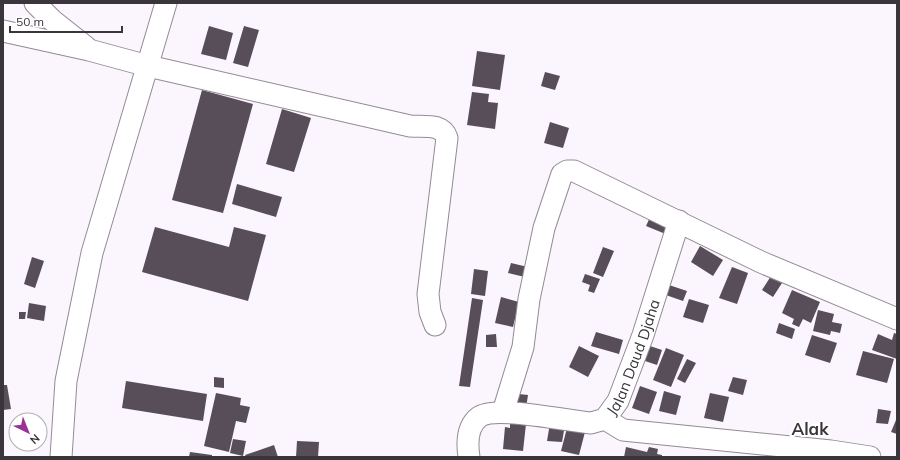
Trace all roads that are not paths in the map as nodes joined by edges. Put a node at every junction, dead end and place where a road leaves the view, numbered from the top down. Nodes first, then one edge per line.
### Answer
1 (35, 3) edge
2 (166, 3) edge
3 (3, 31) edge
4 (89, 50) junction
5 (148, 66) junction
6 (679, 221) junction
7 (897, 319) edge
8 (435, 325) dead end
9 (503, 412) junction
10 (605, 420) junction
11 (62, 457) edge
12 (469, 457) edge
13 (870, 457) edge

1 - 4 street
2 - 5 street
3 - 4 street
4 - 5 street
5 - 8 street
5 - 11 street
6 - 7 street
6 - 9 street
6 - 10 street, Jalan Daud Djaha
9 - 10 street, Jalan Daud Djaha
9 - 12 street, Jalan Daud Djaha
10 - 13 street

